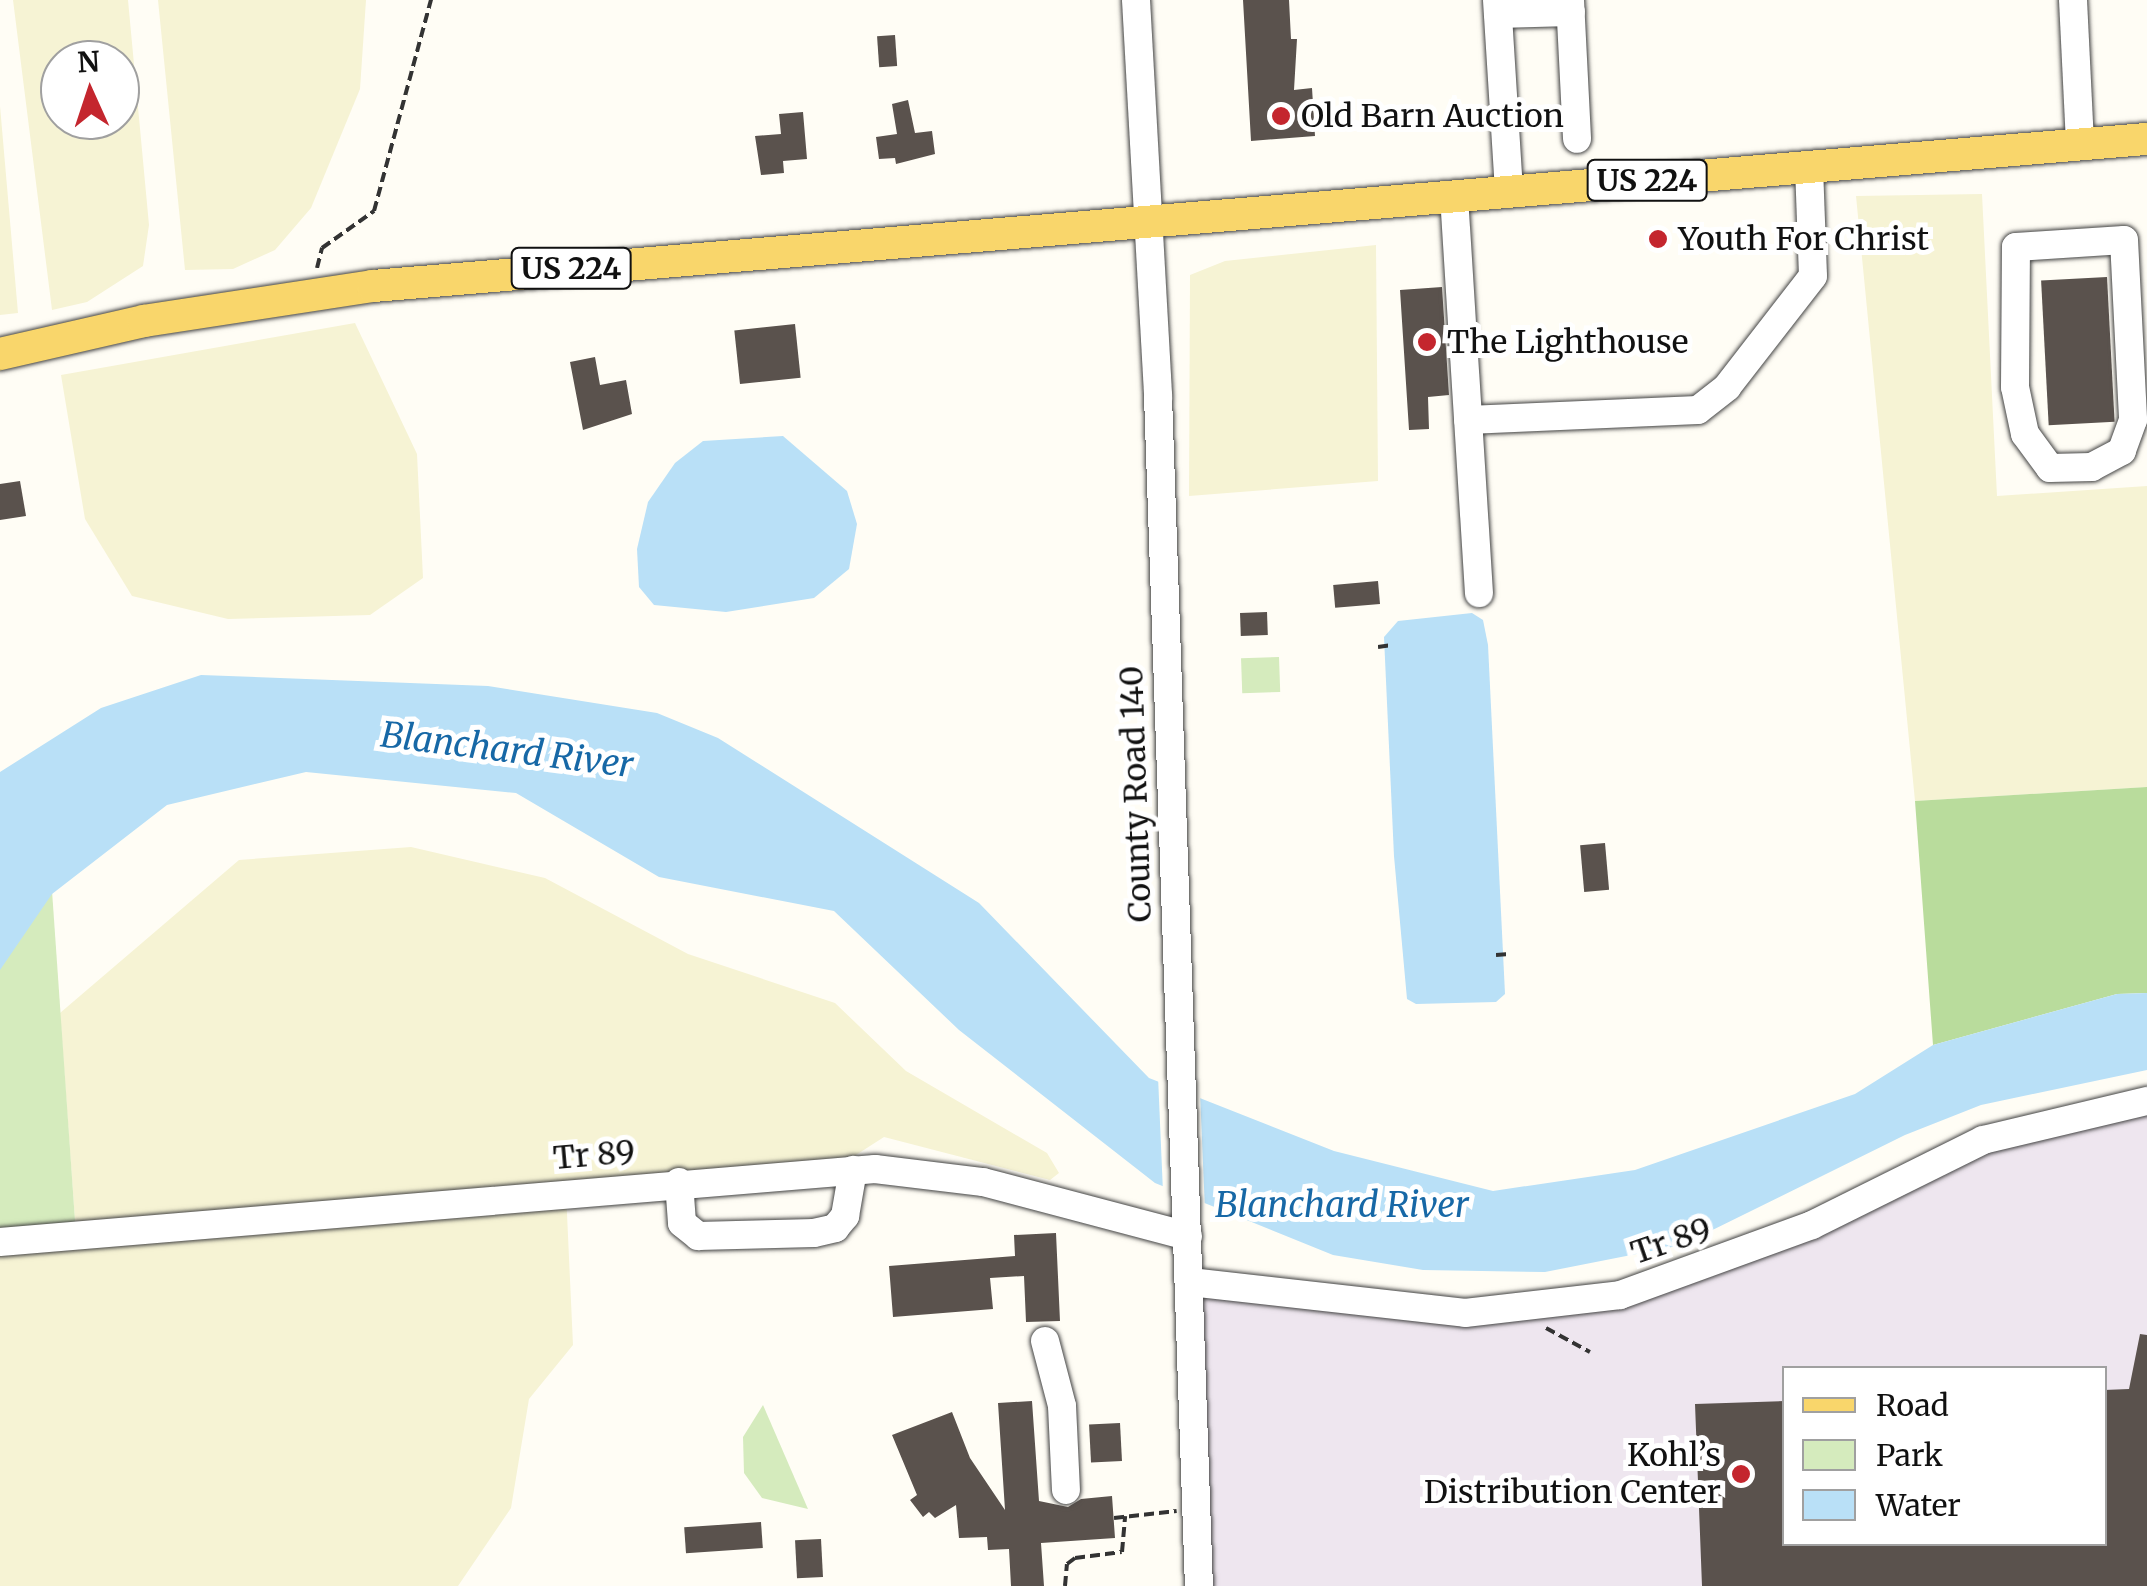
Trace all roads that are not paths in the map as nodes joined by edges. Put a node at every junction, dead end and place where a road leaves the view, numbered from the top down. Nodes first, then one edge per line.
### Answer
1 (1136, 0) edge
2 (2073, 0) edge
3 (1570, 6) edge
4 (1498, 7) edge
5 (1578, 139) dead end
6 (2147, 139) edge
7 (2080, 144) junction
8 (1809, 166) junction
9 (1509, 191) junction
10 (1454, 196) junction
11 (1147, 222) junction
12 (2016, 247) joint
13 (0, 354) edge
14 (1468, 420) junction
15 (1480, 593) dead end
16 (2147, 1100) edge
17 (853, 1170) junction
18 (678, 1182) junction
19 (1187, 1225) junction
20 (0, 1242) edge
21 (1190, 1282) junction
22 (1045, 1341) dead end
23 (1066, 1490) dead end
24 (1199, 1586) edge

1 - 11 street, County Road 140
2 - 7 street
3 - 4 street
3 - 5 street
4 - 9 street
6 - 7 main road, US 224
7 - 8 main road, US 224
8 - 9 main road, US 224
8 - 14 street
9 - 10 main road, US 224
10 - 11 main road, US 224
10 - 14 street
11 - 13 main road, US 224
11 - 19 street, County Road 140
12 - 12 street
14 - 15 street
16 - 21 street, Tr 89
17 - 18 street, Tr 89
17 - 18 street
17 - 19 street, Tr 89
18 - 20 street, Tr 89
19 - 21 street, County Road 140
21 - 24 street, County Road 140
22 - 23 street

